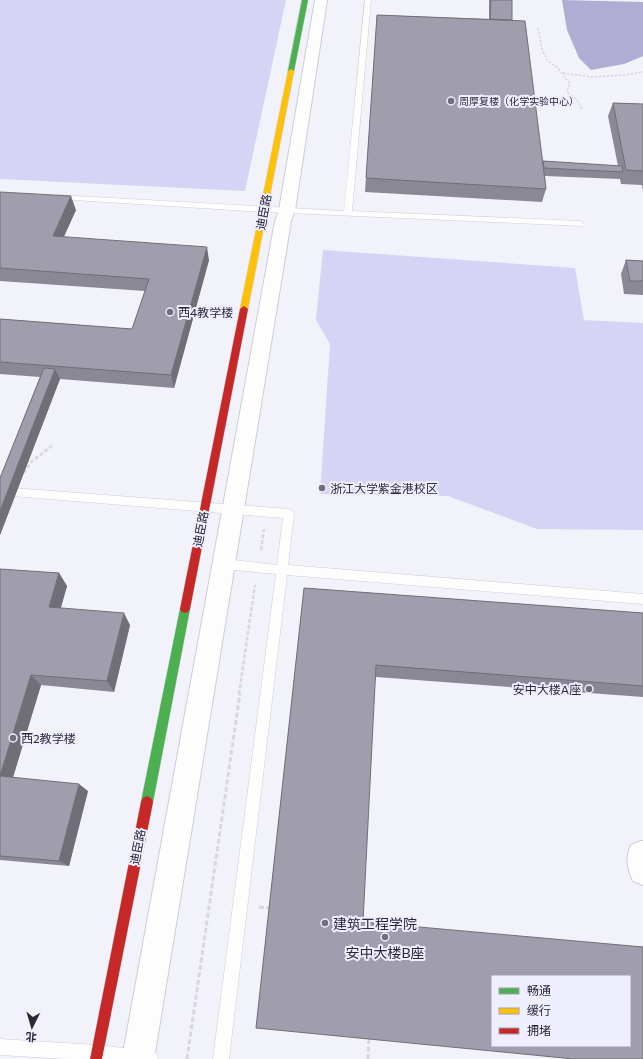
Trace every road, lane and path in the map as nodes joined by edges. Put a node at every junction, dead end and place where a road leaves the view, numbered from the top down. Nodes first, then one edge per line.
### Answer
1 (305, 0) edge
2 (321, 0) edge
3 (368, 0) edge
4 (538, 28) dead end
5 (643, 72) edge
6 (562, 73) junction
7 (582, 109) dead end
8 (46, 196) edge
9 (264, 210) junction
10 (287, 210) junction
11 (348, 214) junction
12 (580, 224) dead end
13 (52, 446) dead end
14 (5, 491) edge
15 (204, 508) junction
16 (233, 510) junction
17 (266, 513) junction
18 (224, 564) junction
19 (258, 568) junction
20 (282, 570) junction
21 (643, 599) edge
22 (643, 855) edge
23 (643, 871) edge
24 (369, 1037) edge
25 (0, 1047) edge
26 (96, 1056) edge
27 (142, 1059) edge
28 (187, 1059) edge
29 (221, 1059) edge
30 (368, 1059) edge

1 - 9 street, 迪臣路
2 - 10 street, 迪臣路
3 - 11 lane
4 - 6 path
5 - 6 path
6 - 7 path
8 - 9 lane
9 - 10 lane
9 - 15 street, 迪臣路
10 - 11 lane
10 - 16 street, 迪臣路
11 - 12 lane
13 - 14 path
14 - 15 lane
15 - 16 lane
15 - 26 street, 迪臣路
16 - 17 lane
16 - 18 street, 迪臣路
17 - 19 path
17 - 20 lane
18 - 19 lane
18 - 27 street, 迪臣路
19 - 20 lane
19 - 28 path
20 - 21 lane
20 - 29 lane
22 - 23 street
24 - 30 path
25 - 26 lane
26 - 27 lane

